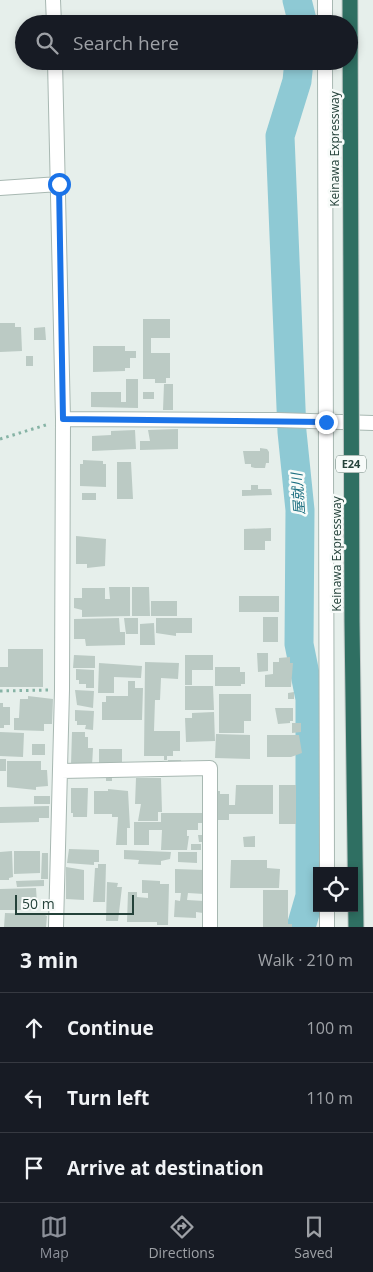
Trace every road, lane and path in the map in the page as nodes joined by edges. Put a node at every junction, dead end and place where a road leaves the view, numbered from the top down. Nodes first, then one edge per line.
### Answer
1 (53, 0) edge
2 (325, 0) edge
3 (350, 0) edge
4 (54, 15) edge
5 (325, 15) edge
6 (350, 15) edge
7 (55, 70) edge
8 (325, 70) edge
9 (350, 70) edge
10 (59, 184) junction
11 (0, 188) edge
12 (63, 419) junction
13 (326, 422) junction
14 (373, 423) edge
15 (0, 439) edge
16 (62, 690) junction
17 (0, 691) edge
18 (61, 771) junction
19 (327, 867) edge
20 (327, 912) edge
21 (56, 927) edge
22 (210, 927) edge
23 (327, 927) edge
24 (356, 927) edge

1 - 4 street
2 - 5 street
3 - 6 highway, Keinawa Expressway / E24, bridge
7 - 10 street
8 - 13 street
9 - 24 highway, Keinawa Expressway / E24, bridge
10 - 11 street
10 - 12 street
12 - 13 street
12 - 15 path
12 - 16 street
13 - 14 street
13 - 19 street
16 - 17 path
16 - 18 street
18 - 21 street
18 - 22 street
20 - 23 street

